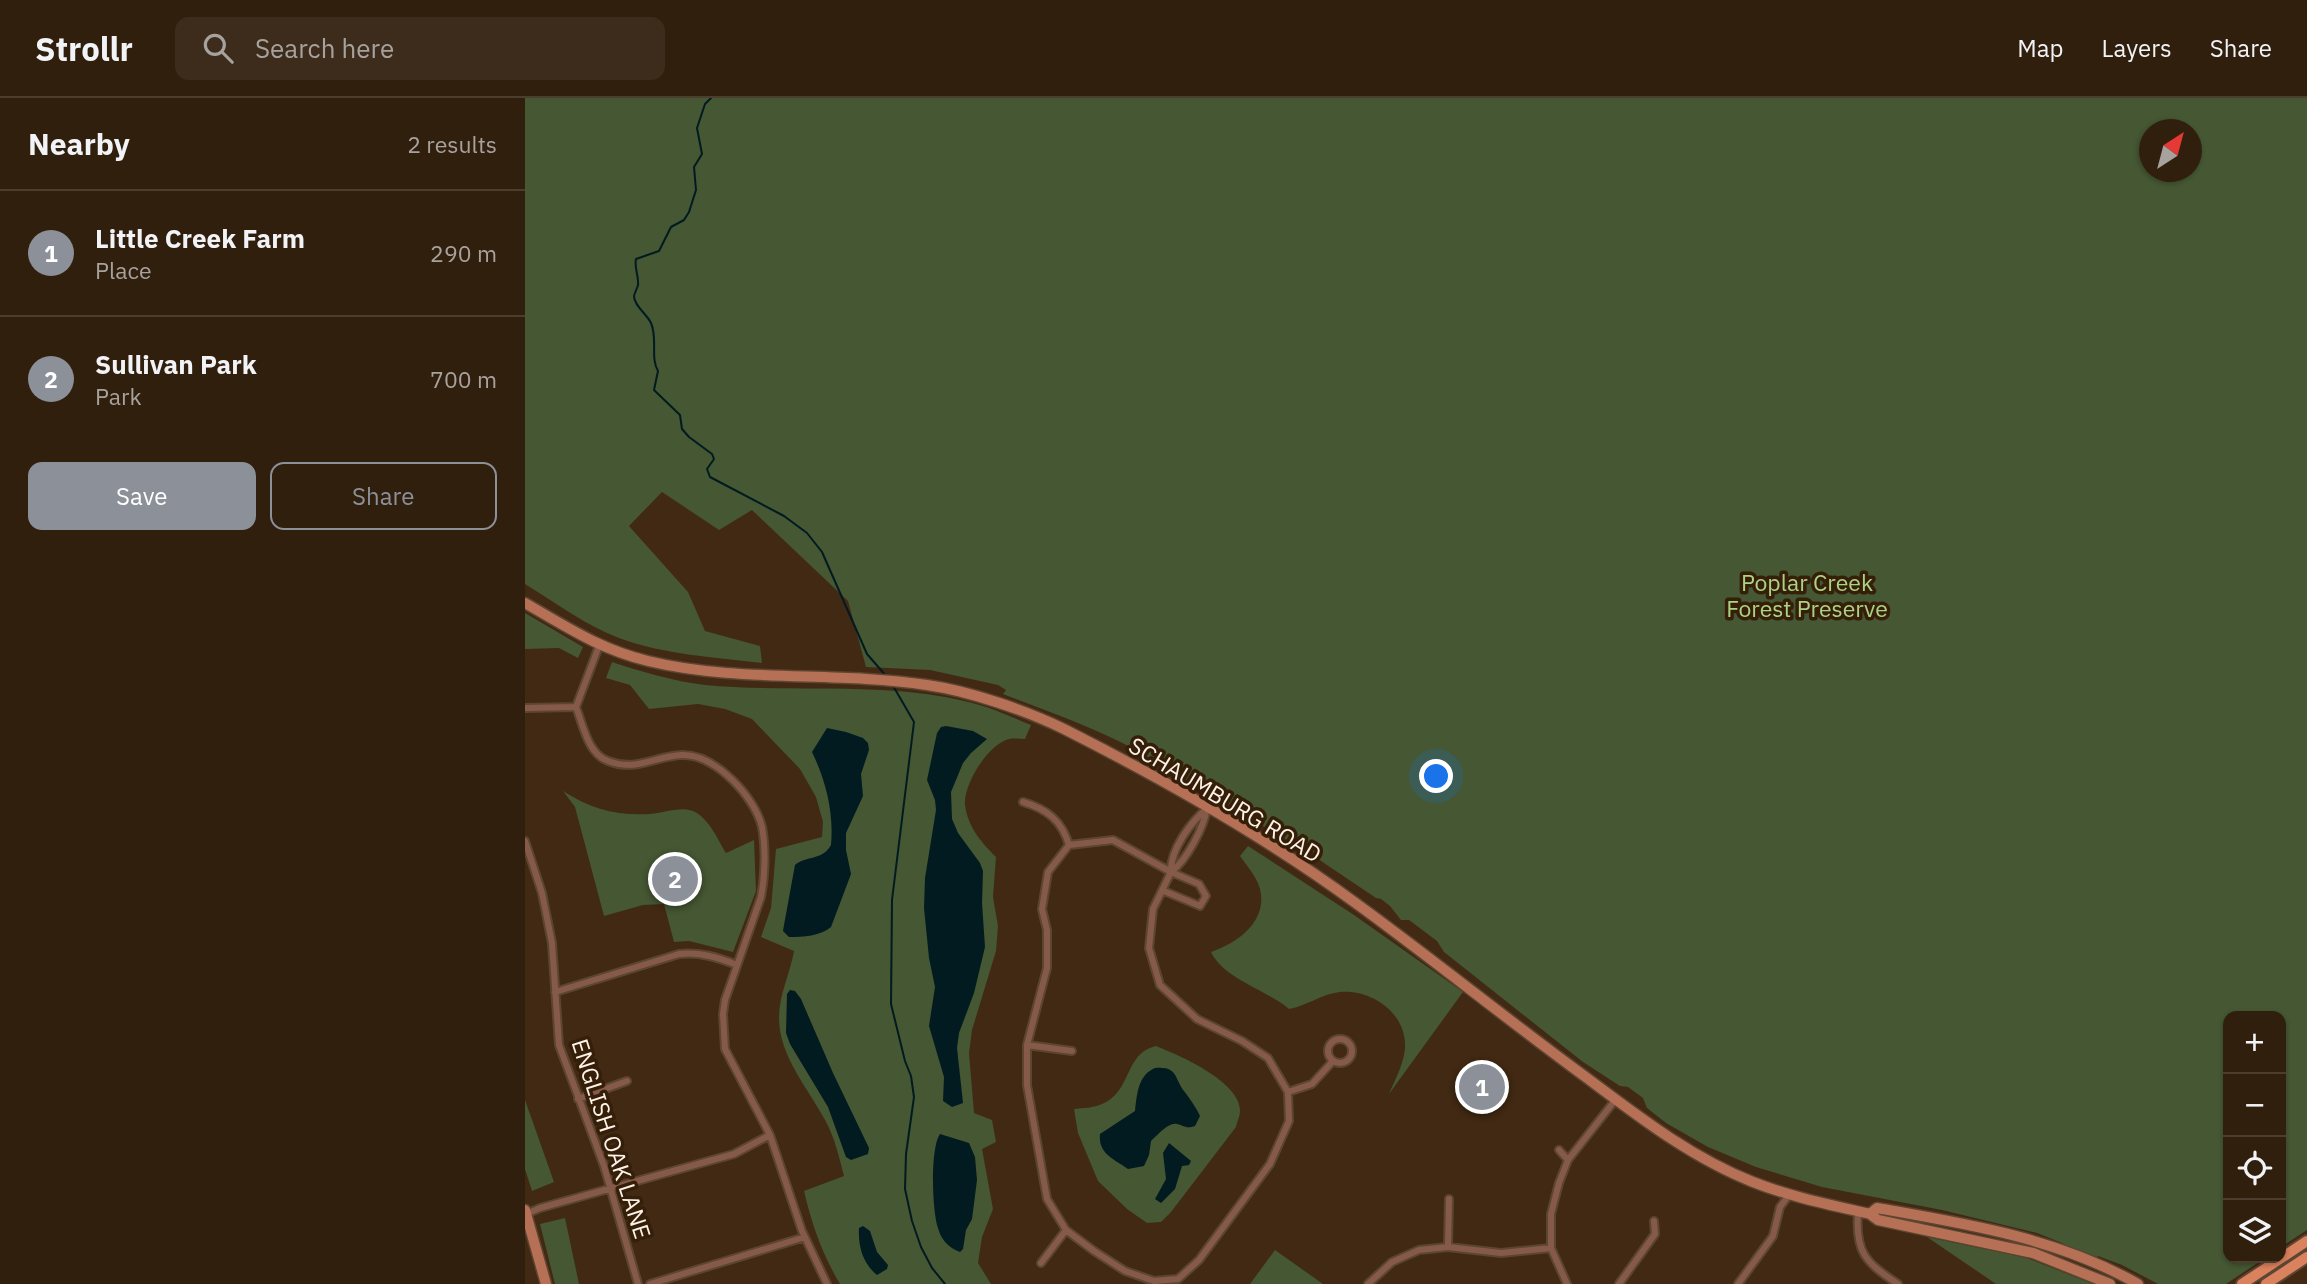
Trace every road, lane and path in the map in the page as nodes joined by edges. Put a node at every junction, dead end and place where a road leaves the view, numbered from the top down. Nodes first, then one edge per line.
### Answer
1 (525, 603) edge
2 (600, 646) junction
3 (576, 707) junction
4 (525, 708) edge
5 (1023, 802) dead end
6 (1207, 808) junction
7 (525, 841) edge
8 (1069, 845) junction
9 (1171, 872) junction
10 (1164, 891) junction
11 (737, 965) junction
12 (555, 992) junction
13 (1027, 1045) junction
14 (1072, 1051) dead end
15 (1333, 1061) dead end
16 (627, 1081) dead end
17 (1288, 1092) junction
18 (578, 1099) junction
19 (1616, 1099) junction
20 (770, 1135) junction
21 (1559, 1150) dead end
22 (1568, 1160) junction
23 (611, 1189) junction
24 (1789, 1195) junction
25 (1449, 1199) dead end
26 (526, 1212) edge
27 (1858, 1212) junction
28 (1870, 1214) junction
29 (1654, 1221) dead end
30 (1066, 1230) junction
31 (805, 1237) junction
32 (2307, 1241) edge
33 (1448, 1247) junction
34 (1551, 1248) junction
35 (2307, 1257) edge
36 (1041, 1263) dead end
37 (1154, 1283) edge
38 (546, 1284) edge
39 (638, 1284) edge
40 (650, 1284) edge
41 (827, 1284) edge
42 (1368, 1284) edge
43 (1567, 1284) edge
44 (1619, 1284) edge
45 (1738, 1284) edge
46 (1898, 1284) edge
47 (2110, 1284) edge
48 (2138, 1284) edge
49 (2242, 1284) edge
50 (2266, 1284) edge

1 - 2 main road, SCHAUMBURG ROAD
2 - 3 street
2 - 6 main road, SCHAUMBURG ROAD
3 - 4 street
3 - 11 street
5 - 8 street
6 - 9 street
6 - 19 main road, SCHAUMBURG ROAD
7 - 12 street, ENGLISH OAK LANE
8 - 9 street
8 - 13 street
9 - 10 street
9 - 10 street
10 - 17 street
11 - 12 street
11 - 20 street
12 - 18 street, ENGLISH OAK LANE
13 - 14 street
13 - 30 street
15 - 17 street
16 - 18 street
17 - 37 street
18 - 23 street, ENGLISH OAK LANE
19 - 22 street
19 - 24 main road, SCHAUMBURG ROAD
20 - 23 street
20 - 31 street
21 - 22 street
22 - 34 street
23 - 26 street
23 - 39 street, ENGLISH OAK LANE
24 - 27 main road, SCHAUMBURG ROAD
24 - 45 street
25 - 33 street
26 - 38 main road
27 - 28 main road, SCHAUMBURG ROAD
27 - 46 street
28 - 47 main road
28 - 48 main road
29 - 44 street
30 - 36 street
30 - 37 street
31 - 40 street
31 - 41 street
32 - 49 main road
33 - 34 street
33 - 42 street
34 - 43 street
35 - 50 main road

